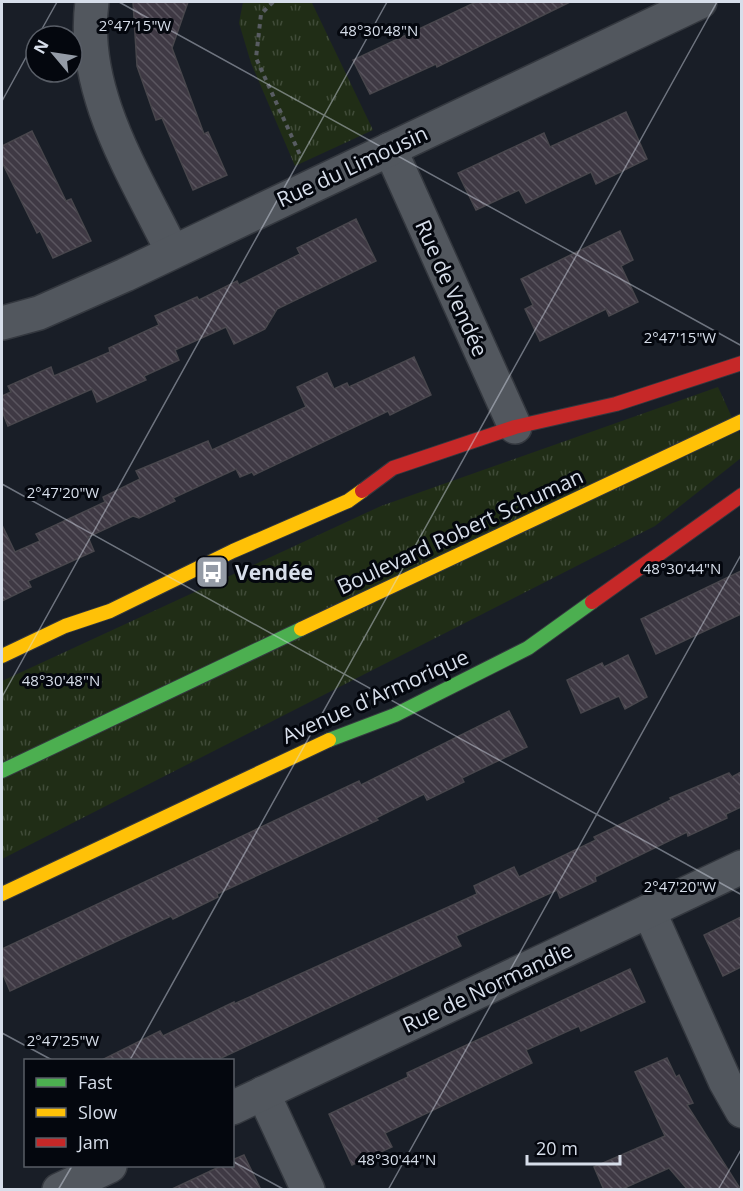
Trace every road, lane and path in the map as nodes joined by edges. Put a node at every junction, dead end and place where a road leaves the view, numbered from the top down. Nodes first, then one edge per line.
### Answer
1 (92, 2) edge
2 (273, 2) edge
3 (700, 2) edge
4 (651, 12) edge
5 (390, 149) junction
6 (313, 185) junction
7 (172, 251) junction
8 (2, 323) edge
9 (741, 363) edge
10 (741, 421) edge
11 (514, 427) junction
12 (741, 495) edge
13 (2, 656) edge
14 (2, 771) edge
15 (741, 867) edge
16 (2, 894) edge
17 (649, 911) junction
18 (263, 1093) junction
19 (234, 1107) edge
20 (741, 1111) edge
21 (108, 1167) edge
22 (59, 1190) edge
23 (308, 1190) edge

1 - 7 street
2 - 6 path
3 - 4 street, Rue du Limousin
4 - 5 street, Rue du Limousin
5 - 6 street, Rue du Limousin
5 - 11 street, Rue de Vendée
6 - 7 street, Rue du Limousin
7 - 8 street, Rue du Limousin
9 - 11 street
10 - 14 street, Boulevard Robert Schuman
11 - 13 street
12 - 16 street, Avenue d'Armorique
15 - 17 street, Rue de Normandie
17 - 18 street, Rue de Normandie
17 - 20 street
18 - 19 street, Rue de Normandie
18 - 23 street
21 - 22 street

